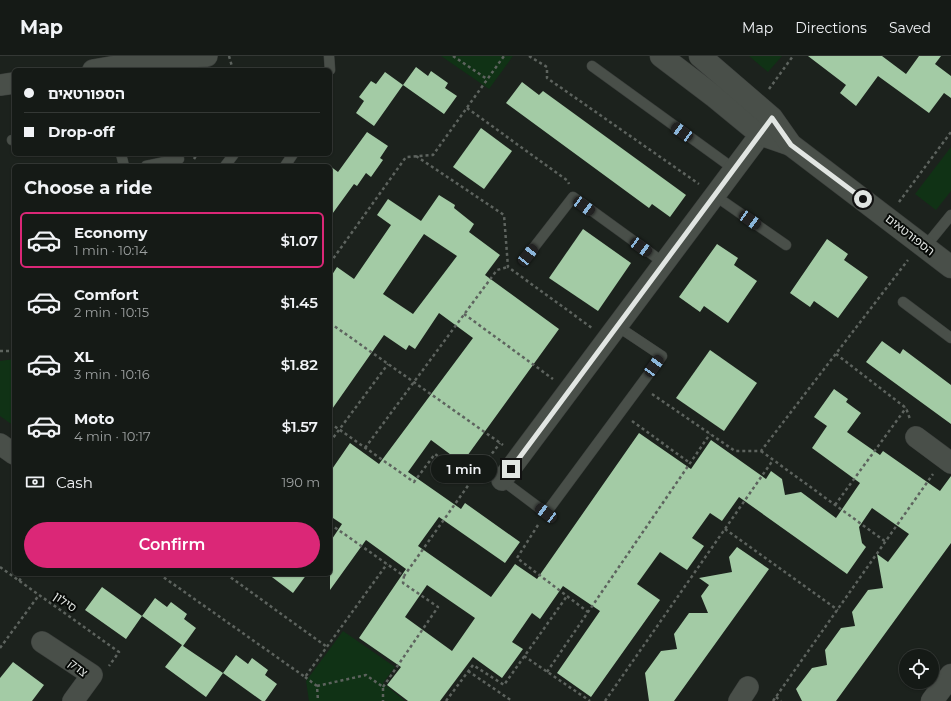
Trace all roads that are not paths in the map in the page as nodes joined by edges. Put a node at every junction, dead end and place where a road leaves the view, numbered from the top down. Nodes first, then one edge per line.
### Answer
1 (207, 56) edge
2 (329, 56) edge
3 (661, 56) edge
4 (700, 56) edge
5 (168, 57) edge
6 (592, 66) dead end
7 (107, 68) edge
8 (330, 68) edge
9 (12, 82) edge
10 (0, 85) edge
11 (763, 119) junction
12 (179, 159) dead end
13 (155, 164) edge
14 (734, 169) junction
15 (714, 195) junction
16 (951, 215) edge
17 (786, 245) dead end
18 (923, 245) junction
19 (528, 255) dead end
20 (664, 263) junction
21 (951, 267) edge
22 (903, 302) dead end
23 (612, 332) junction
24 (951, 338) edge
25 (916, 436) road end
26 (0, 444) edge
27 (12, 453) edge
28 (947, 460) edge
29 (502, 480) joint
30 (42, 642) dead end
31 (951, 674) edge
32 (73, 701) edge
33 (932, 701) edge

1 - 5 street
2 - 8 lane
3 - 11 street, הספורטאים
4 - 11 street, הספורטאים
5 - 7 street
6 - 14 lane
9 - 10 street
11 - 14 street
11 - 18 street, הספורטאים
12 - 13 lane
14 - 15 street
15 - 17 lane
15 - 20 street
16 - 18 lane
18 - 21 street, הספורטאים
19 - 20 lane
20 - 23 street
22 - 24 lane
23 - 29 street
23 - 29 lane
25 - 28 street
26 - 27 street
30 - 32 street, צדק
31 - 33 street

